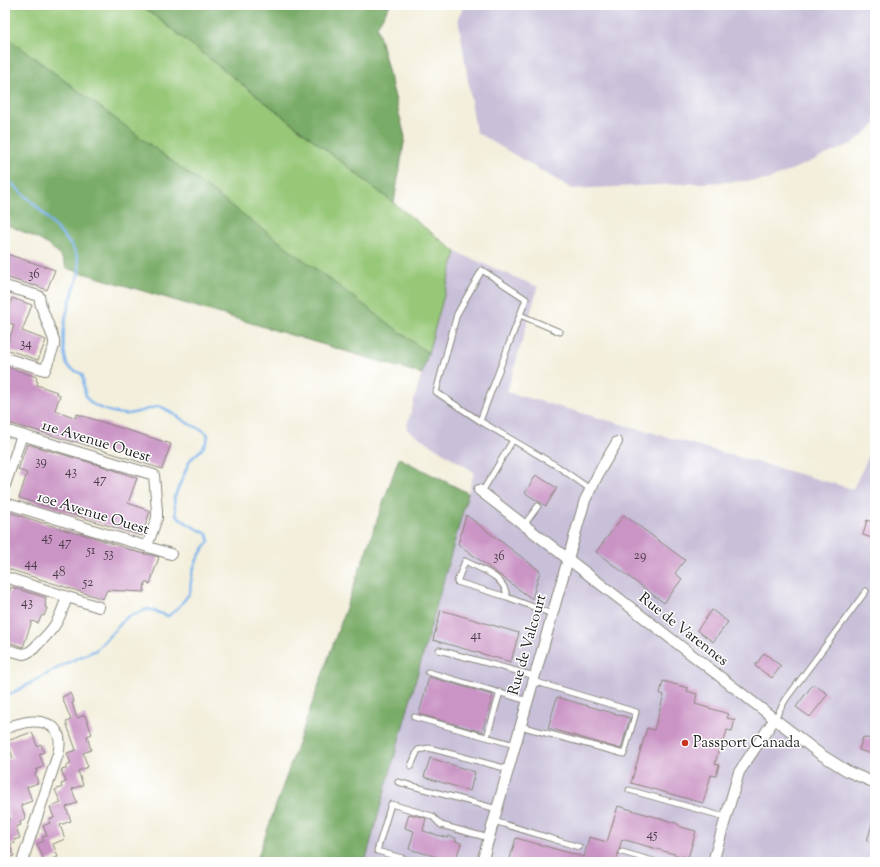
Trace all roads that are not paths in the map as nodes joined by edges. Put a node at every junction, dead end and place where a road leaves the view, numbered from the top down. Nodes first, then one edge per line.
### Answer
1 (5, 286) edge
2 (520, 315) junction
3 (560, 332) dead end
4 (5, 358) edge
5 (480, 421) junction
6 (5, 430) edge
7 (22, 435) junction
8 (513, 440) junction
9 (617, 442) dead end
10 (5, 485) edge
11 (590, 489) junction
12 (480, 491) joint
13 (5, 503) edge
14 (538, 506) dead end
15 (524, 525) junction
16 (147, 546) junction
17 (172, 554) dead end
18 (568, 559) junction
19 (5, 577) edge
20 (866, 591) dead end
21 (67, 597) junction
22 (507, 597) junction
23 (99, 607) dead end
24 (552, 614) junction
25 (5, 650) edge
26 (439, 650) dead end
27 (428, 672) dead end
28 (534, 679) junction
29 (500, 692) junction
30 (528, 701) junction
31 (414, 717) dead end
32 (774, 720) junction
33 (520, 726) junction
34 (5, 729) edge
35 (487, 737) junction
36 (515, 745) junction
37 (411, 766) dead end
38 (508, 769) junction
39 (398, 782) dead end
40 (875, 783) edge
41 (629, 790) dead end
42 (497, 809) junction
43 (726, 817) junction
44 (494, 821) junction
45 (489, 838) junction
46 (579, 847) dead end
47 (622, 852) dead end
48 (22, 862) edge
49 (416, 862) edge
50 (482, 862) edge
51 (657, 862) edge
52 (713, 862) edge

1 - 4 street
2 - 3 lane
2 - 5 lane
2 - 5 lane
5 - 8 lane
6 - 7 street, 11e Avenue Ouest
7 - 10 street
7 - 16 street, 11e Avenue Ouest
8 - 11 lane
8 - 12 lane
9 - 11 street, Rue de Valcourt
11 - 18 street, Rue de Valcourt
12 - 15 street, Rue de Varennes
13 - 16 street, 10e Avenue Ouest
14 - 15 lane
15 - 18 street, Rue de Varennes
16 - 17 street, 10e Avenue Ouest
18 - 24 street, Rue de Valcourt
18 - 32 street, Rue de Varennes
19 - 21 street
20 - 32 lane
21 - 23 street
21 - 25 street
22 - 22 lane
22 - 24 lane
24 - 28 street, Rue de Valcourt
26 - 28 lane
27 - 29 lane
28 - 30 street, Rue de Valcourt
28 - 33 lane
29 - 30 lane
29 - 35 lane
30 - 33 street, Rue de Valcourt
31 - 35 lane
32 - 40 street, Rue de Varennes
32 - 43 street
33 - 36 street, Rue de Valcourt
34 - 48 street
35 - 36 lane
36 - 38 street, Rue de Valcourt
37 - 38 lane
38 - 42 street, Rue de Valcourt
39 - 42 lane
41 - 43 lane
42 - 44 street, Rue de Valcourt
43 - 52 street
44 - 45 street, Rue de Valcourt
44 - 46 lane
45 - 49 lane
45 - 50 street, Rue de Valcourt
47 - 51 lane

